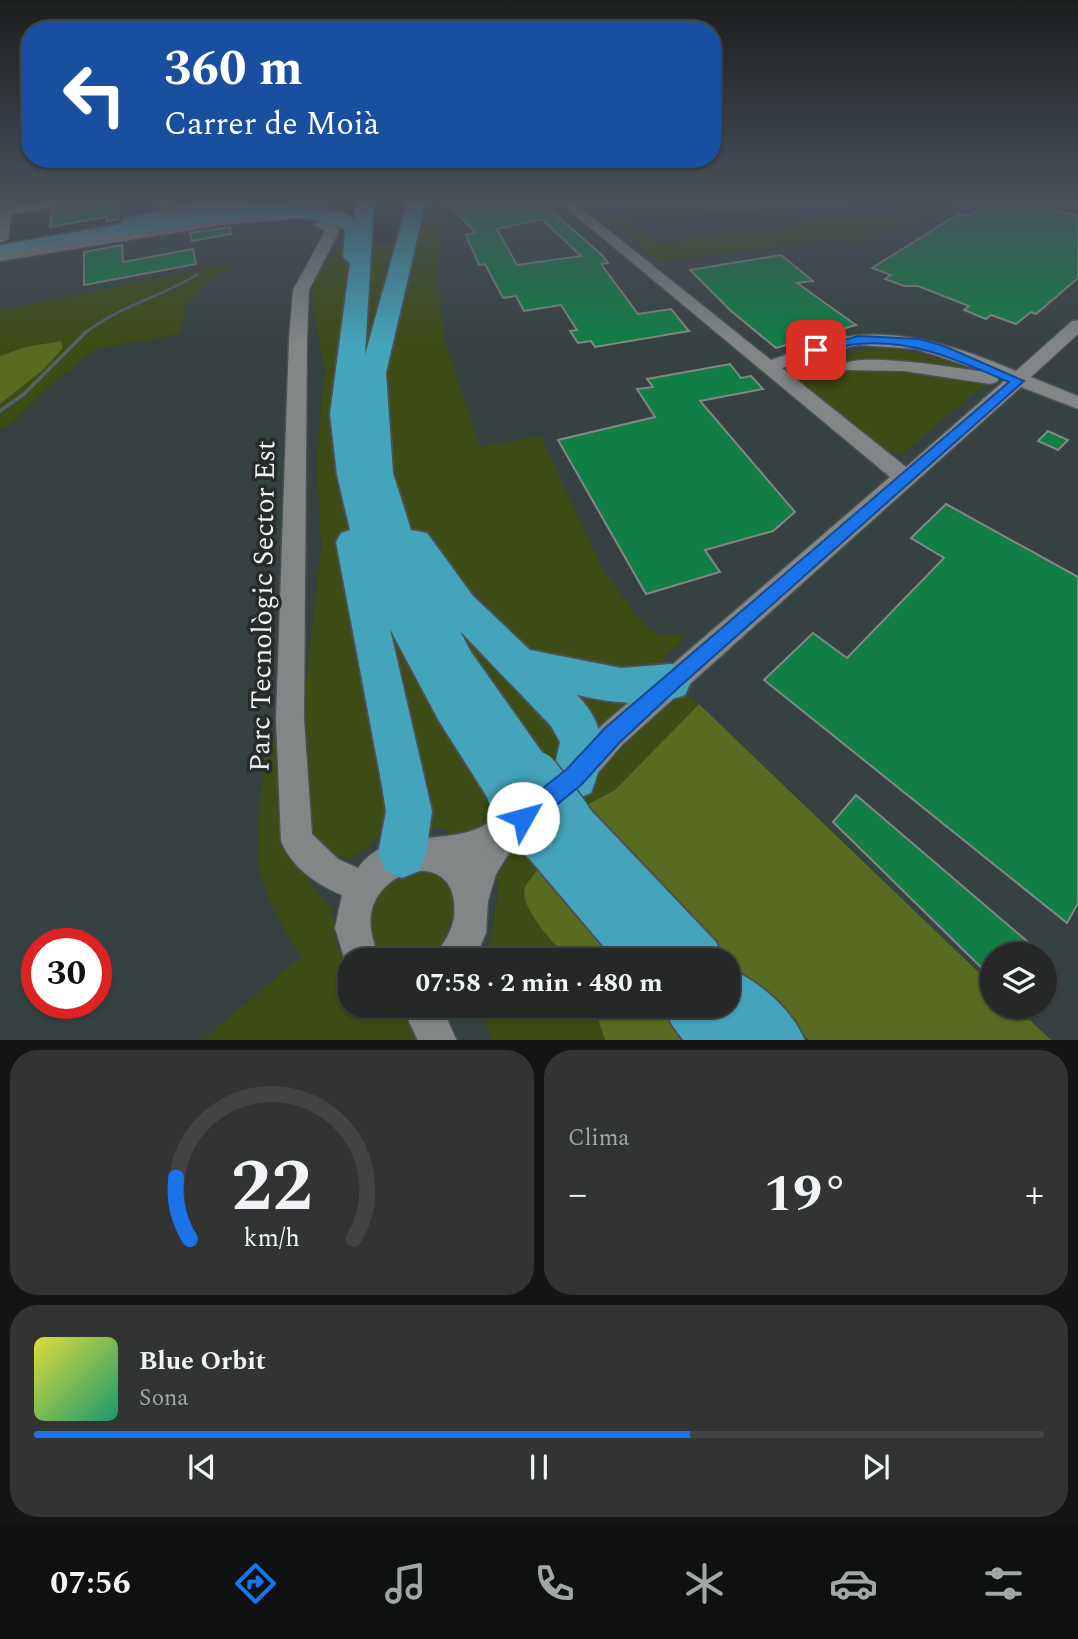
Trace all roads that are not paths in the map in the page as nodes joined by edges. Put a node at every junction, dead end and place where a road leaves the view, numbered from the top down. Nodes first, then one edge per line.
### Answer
1 (322, 249) edge
2 (355, 249) edge
3 (362, 249) edge
4 (406, 249) edge
5 (622, 249) edge
6 (360, 276) junction
7 (1078, 325) edge
8 (850, 366) dead end
9 (767, 367) junction
10 (1018, 381) junction
11 (1078, 403) edge
12 (345, 419) junction
13 (377, 473) junction
14 (904, 477) junction
15 (519, 665) junction
16 (671, 682) junction
17 (540, 806) junction
18 (419, 855) junction
19 (363, 887) junction
20 (471, 901) junction
21 (358, 948) edge
22 (460, 948) edge
23 (642, 948) edge
24 (683, 948) edge
25 (740, 1006) edge
26 (427, 1018) edge
27 (701, 1018) edge
28 (438, 1040) edge
29 (720, 1040) edge
30 (776, 1040) edge

1 - 19 street, Parc Tecnològic Sector Est
2 - 6 highway
3 - 6 highway
4 - 13 highway
5 - 9 street
6 - 12 highway
7 - 10 street
8 - 10 street
9 - 10 street
9 - 14 street
10 - 11 street
10 - 14 street
12 - 17 highway
12 - 18 highway
13 - 15 highway
13 - 17 highway
14 - 16 street
15 - 16 highway
15 - 17 highway
16 - 17 street
17 - 18 street
17 - 20 street
17 - 23 highway
17 - 24 highway
18 - 19 street
18 - 20 street
19 - 21 street
20 - 22 street
25 - 30 highway
26 - 28 street
27 - 29 highway

